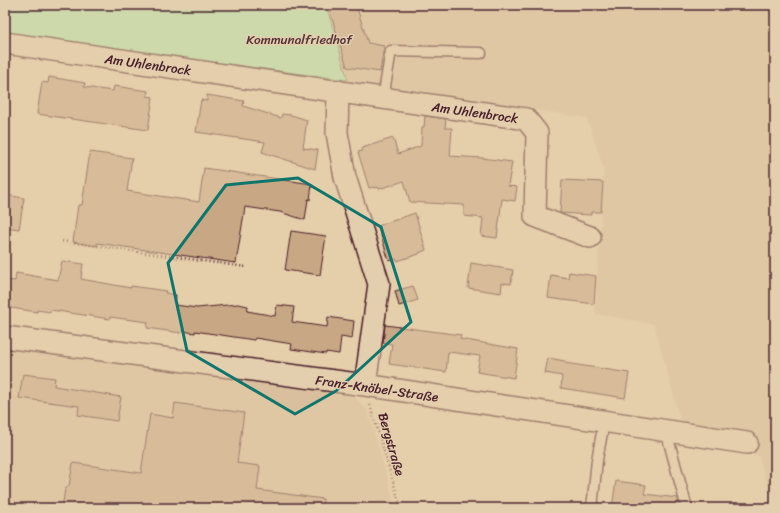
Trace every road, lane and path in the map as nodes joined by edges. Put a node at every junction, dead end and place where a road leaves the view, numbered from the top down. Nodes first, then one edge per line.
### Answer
1 (5, 43) edge
2 (481, 54) dead end
3 (338, 91) junction
4 (383, 98) junction
5 (590, 237) dead end
6 (62, 242) dead end
7 (246, 267) dead end
8 (5, 337) edge
9 (365, 385) junction
10 (604, 422) junction
11 (666, 431) junction
12 (747, 443) dead end
13 (401, 508) edge
14 (592, 508) edge
15 (687, 508) edge

1 - 3 street, Am Uhlenbrock
2 - 4 lane
3 - 4 street, Am Uhlenbrock
3 - 9 street
4 - 5 street, Am Uhlenbrock
6 - 7 path
8 - 9 street, Franz-Knöbel-Straße
9 - 10 street, Franz-Knöbel-Straße
9 - 13 path, Bergstraße
10 - 11 street, Franz-Knöbel-Straße
10 - 14 lane
11 - 12 street, Franz-Knöbel-Straße
11 - 15 lane

